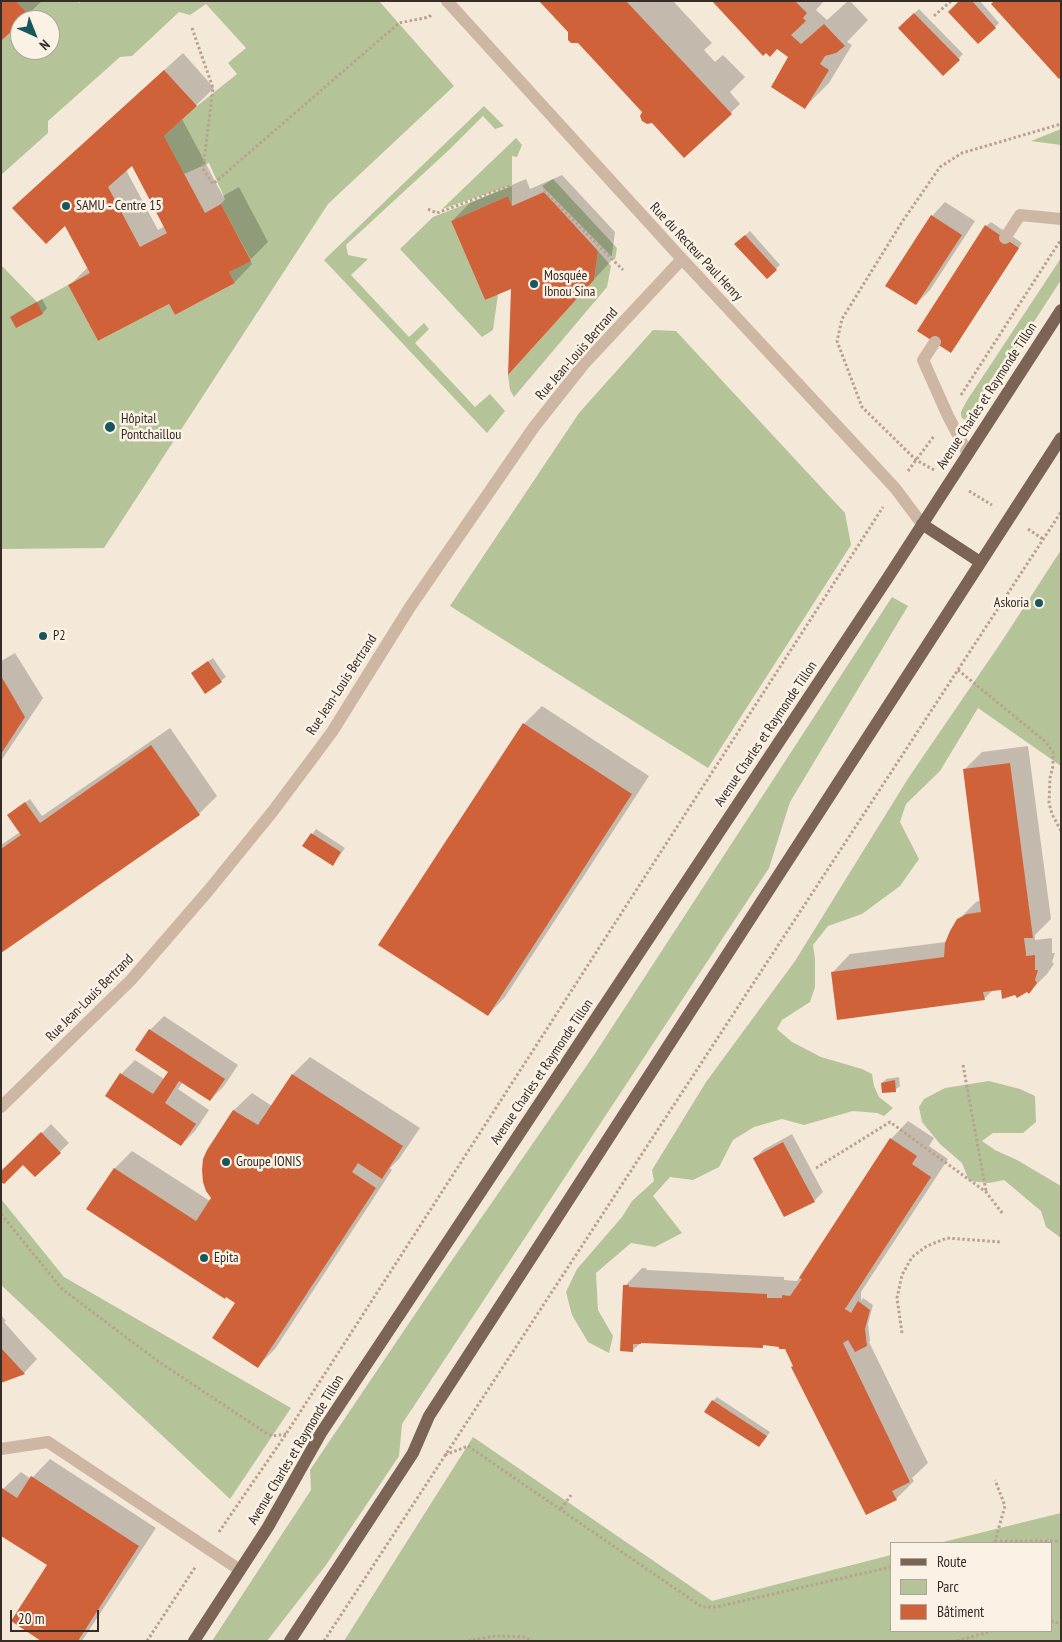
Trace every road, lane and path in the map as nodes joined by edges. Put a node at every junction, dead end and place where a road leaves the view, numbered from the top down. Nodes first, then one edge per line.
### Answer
1 (448, 1) edge
2 (951, 1) edge
3 (434, 12) dead end
4 (934, 16) dead end
5 (192, 28) dead end
6 (512, 185) dead end
7 (544, 191) dead end
8 (428, 209) dead end
9 (1061, 219) edge
10 (1005, 238) dead end
11 (1061, 240) edge
12 (682, 260) junction
13 (622, 270) dead end
14 (1061, 310) edge
15 (935, 342) dead end
16 (948, 416) junction
17 (1061, 438) edge
18 (968, 454) junction
19 (895, 488) junction
20 (1061, 512) edge
21 (922, 524) junction
22 (980, 562) junction
23 (958, 670) junction
24 (1061, 831) edge
25 (963, 1065) dead end
26 (1, 1106) edge
27 (816, 1168) dead end
28 (986, 1192) junction
29 (1, 1214) edge
30 (1003, 1214) dead end
31 (1002, 1242) dead end
32 (902, 1334) dead end
33 (286, 1434) junction
34 (1, 1449) edge
35 (444, 1455) junction
36 (995, 1480) dead end
37 (570, 1495) dead end
38 (560, 1509) junction
39 (1061, 1541) edge
40 (994, 1542) edge
41 (207, 1549) junction
42 (890, 1567) edge
43 (240, 1570) junction
44 (988, 1632) edge
45 (147, 1641) edge
46 (194, 1641) edge
47 (290, 1641) edge
48 (324, 1641) edge
49 (468, 1641) edge
50 (532, 1641) edge
51 (957, 1641) edge

1 - 12 street, Rue du Recteur Paul Henry
2 - 4 path
3 - 5 path
6 - 8 path
7 - 13 path
9 - 10 street
11 - 16 path
12 - 19 street, Rue du Recteur Paul Henry
12 - 26 street, Rue Jean-Louis Bertrand
14 - 18 main road, Avenue Charles et Raymonde Tillon
15 - 16 street
16 - 18 street
16 - 19 path
17 - 22 main road
18 - 21 main road, Avenue Charles et Raymonde Tillon
19 - 21 street, Rue du Recteur Paul Henry
19 - 33 path
20 - 23 path
21 - 22 main road
21 - 43 main road, Avenue Charles et Raymonde Tillon
22 - 47 main road
23 - 24 path
23 - 35 path
25 - 28 path
27 - 28 path
28 - 30 path
29 - 33 path
31 - 32 path
33 - 41 path
34 - 41 street
35 - 38 path
35 - 48 path
36 - 40 path
37 - 38 path
38 - 42 path
39 - 40 path
41 - 43 street
41 - 45 path
43 - 46 main road, Avenue Charles et Raymonde Tillon
44 - 51 path
49 - 50 path

